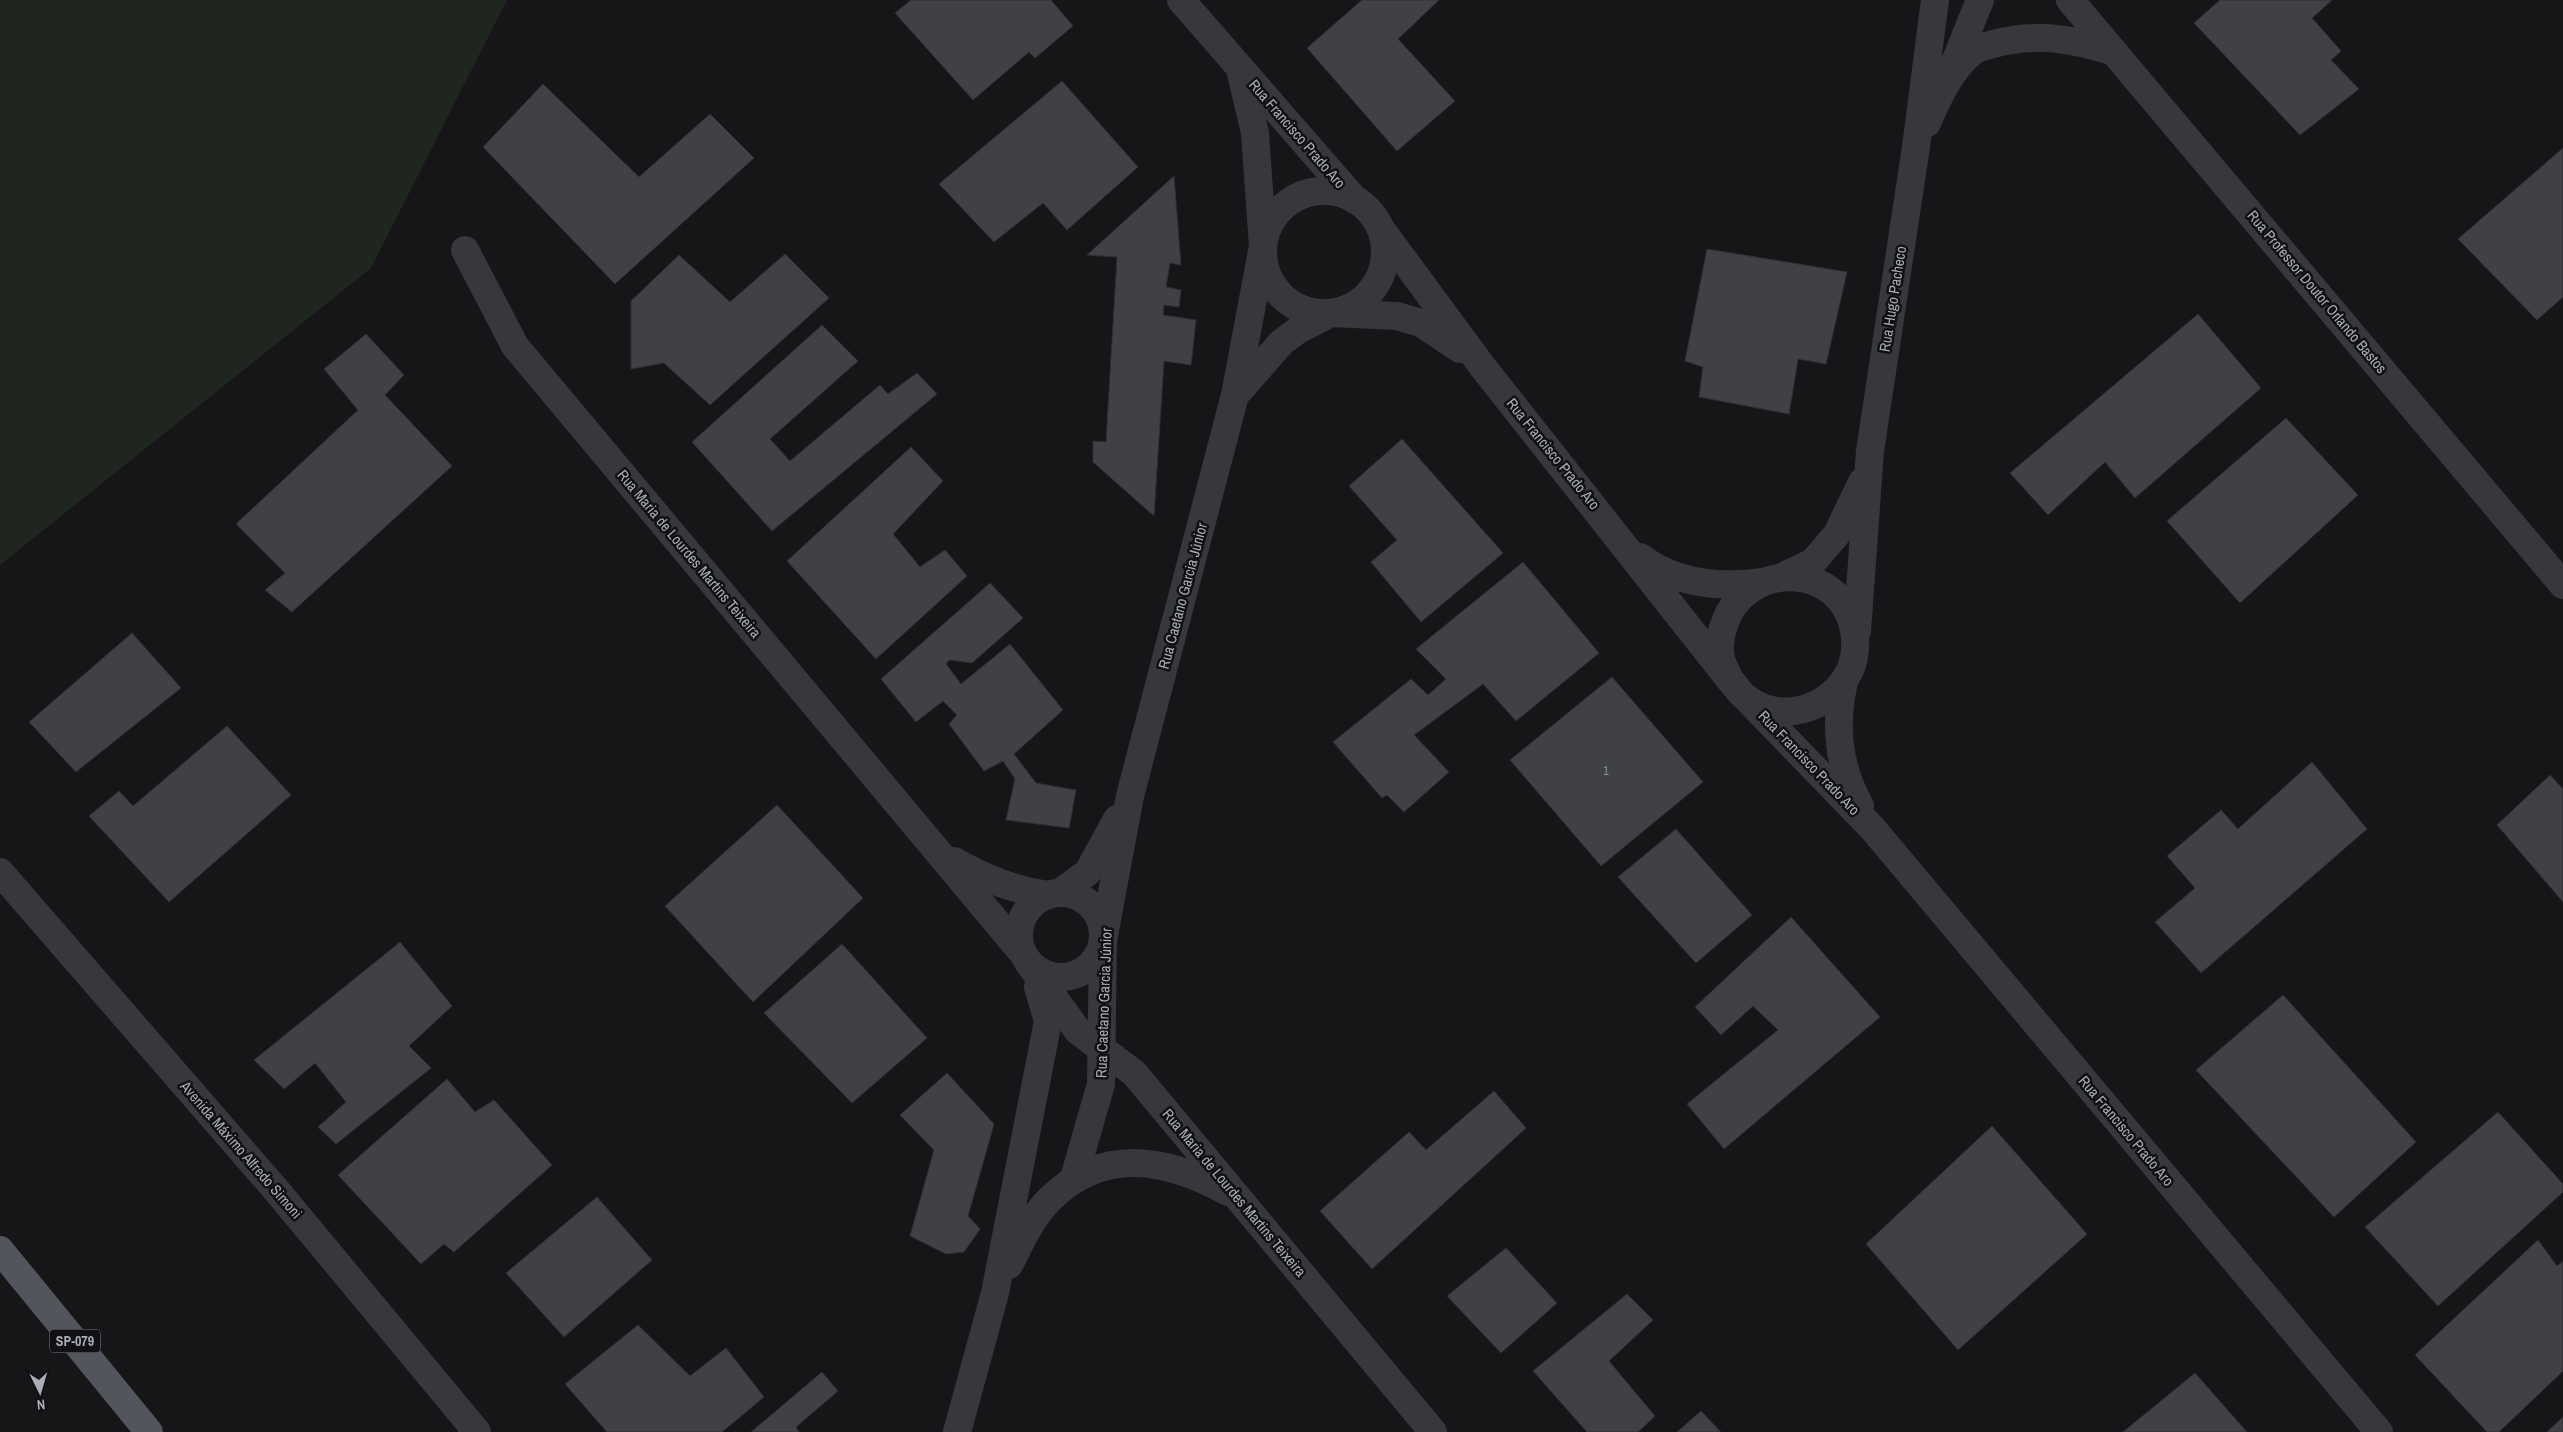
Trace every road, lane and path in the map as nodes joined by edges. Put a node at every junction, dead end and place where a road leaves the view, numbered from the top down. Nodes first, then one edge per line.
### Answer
1 (1181, 0) edge
2 (1935, 0) edge
3 (1980, 0) edge
4 (2070, 0) edge
5 (2116, 53) junction
6 (1240, 69) junction
7 (1950, 76) junction
8 (1916, 147) junction
9 (1355, 200) junction
10 (1381, 229) junction
11 (1263, 246) junction
12 (465, 250) dead end
13 (1330, 313) junction
14 (1482, 366) junction
15 (1235, 395) junction
16 (1870, 451) junction
17 (1624, 543) junction
18 (1772, 579) junction
19 (2563, 585) edge
20 (1856, 642) junction
21 (1844, 682) junction
22 (1738, 688) junction
23 (1130, 796) junction
24 (1872, 829) junction
25 (932, 845) junction
26 (0, 872) edge
27 (1054, 894) junction
28 (1103, 941) junction
29 (1024, 956) junction
30 (1102, 1048) junction
31 (1074, 1178) junction
32 (1240, 1199) junction
33 (0, 1250) edge
34 (995, 1293) junction
35 (149, 1432) edge
36 (477, 1432) edge
37 (957, 1432) edge
38 (1433, 1432) edge
39 (2379, 1432) edge

1 - 6 street, Rua Francisco Prado Aro
2 - 8 street, Rua Hugo Pacheco
3 - 7 street, Rua Hugo Pacheco
4 - 5 street, Rua Professor Doutor Orlando Bastos
5 - 7 street, Rua Hugo Pacheco
5 - 19 street, Rua Professor Doutor Orlando Bastos
6 - 9 street, Rua Francisco Prado Aro
6 - 11 street, Rua Francisco Prado Aro
7 - 8 street, Rua Hugo Pacheco
8 - 16 street, Rua Hugo Pacheco
9 - 10 street
9 - 11 street
10 - 13 street
10 - 14 street, Rua Francisco Prado Aro
11 - 13 street
11 - 15 street, Rua Caetano Garcia Júnior
12 - 25 street, Rua Maria de Lourdes Martins Teixeira
13 - 14 street, Rua Francisco Prado Aro
13 - 15 street, Rua Caetano Garcia Júnior
14 - 17 street, Rua Francisco Prado Aro
15 - 23 street, Rua Caetano Garcia Júnior
16 - 18 street, Rua Hugo Pacheco
16 - 20 street, Rua Hugo Pacheco
17 - 18 street, Rua Francisco Prado Aro
17 - 22 street, Rua Francisco Prado Aro
18 - 20 street
18 - 22 street
20 - 21 street
21 - 22 street
21 - 24 street, Rua Francisco Prado Aro
22 - 24 street, Rua Francisco Prado Aro
23 - 27 street, Rua Caetano Garcia Júnior
23 - 28 street, Rua Caetano Garcia Júnior
24 - 39 street, Rua Francisco Prado Aro
25 - 27 street, Rua Maria de Lourdes Martins Teixeira
25 - 29 street, Rua Maria de Lourdes Martins Teixeira
26 - 36 street, Avenida Máximo Alfredo Simoni
27 - 28 street
27 - 29 street
28 - 29 street
28 - 30 street, Rua Caetano Garcia Júnior
29 - 30 street, Rua Maria de Lourdes Martins Teixeira
29 - 34 street
30 - 31 street, Rua Caetano Garcia Júnior
30 - 32 street, Rua Maria de Lourdes Martins Teixeira
31 - 32 street
31 - 34 street
32 - 38 street, Rua Maria de Lourdes Martins Teixeira
33 - 35 main road, SP-079
34 - 37 street

